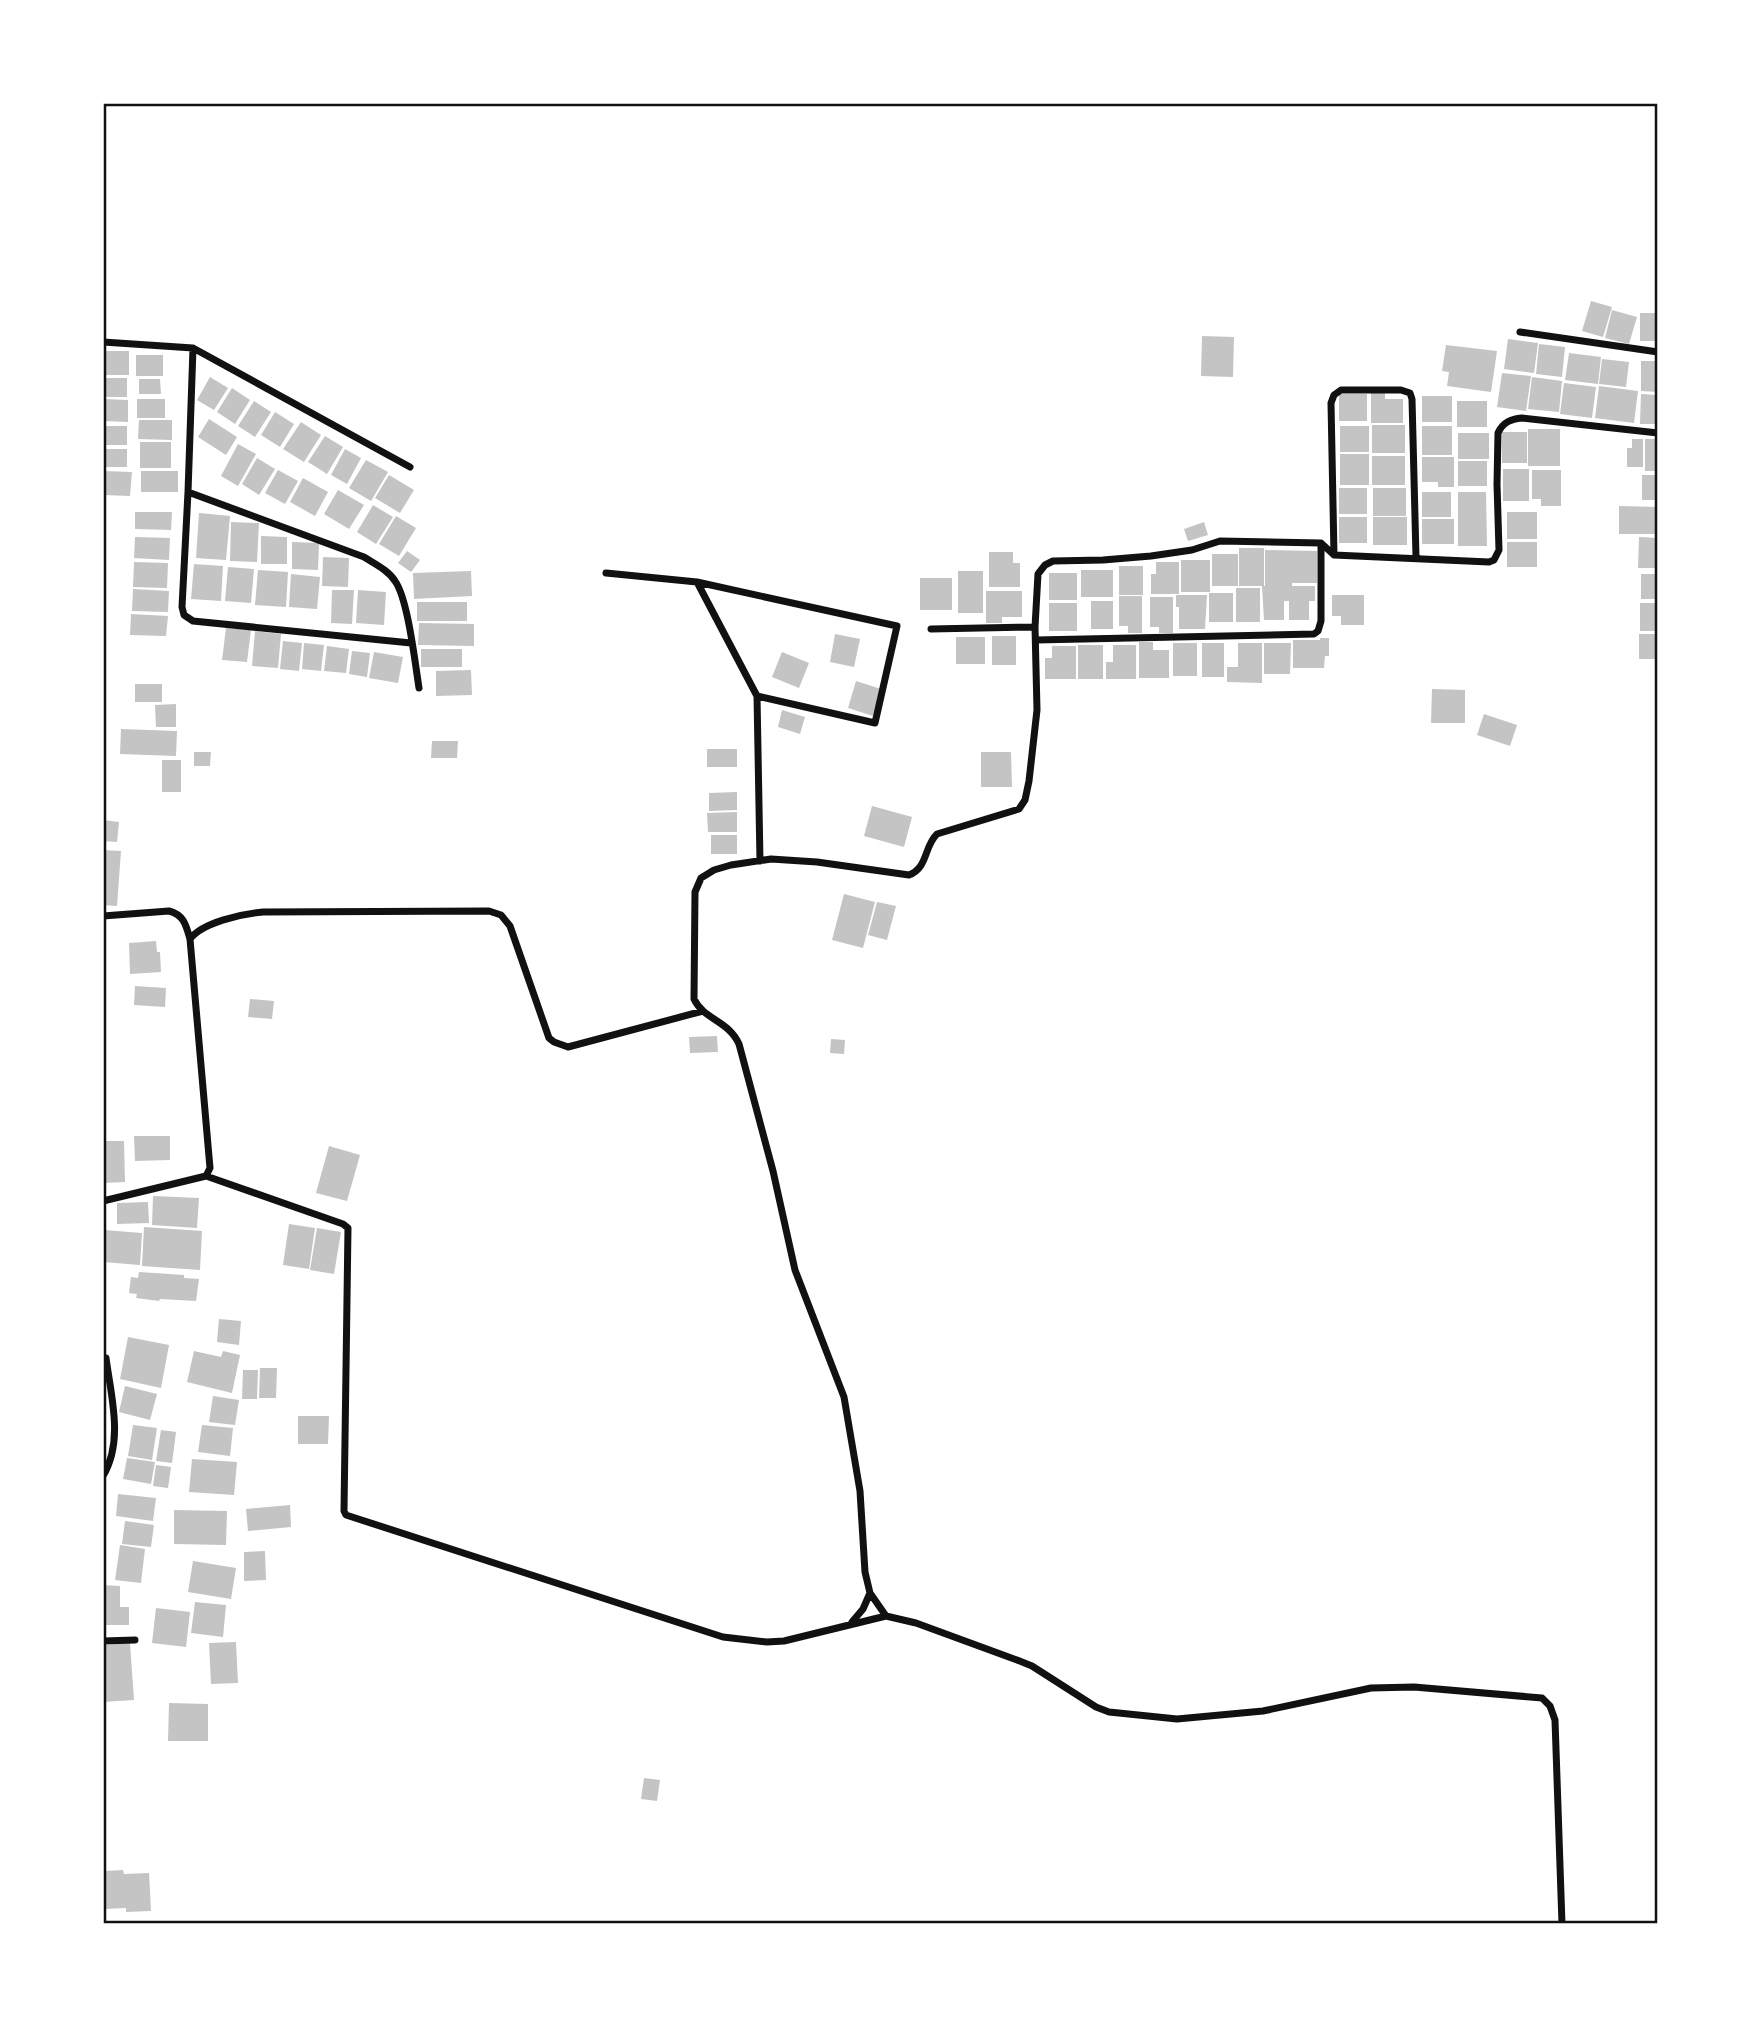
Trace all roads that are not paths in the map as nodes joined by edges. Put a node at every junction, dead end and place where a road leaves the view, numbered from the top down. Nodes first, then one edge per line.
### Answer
1 (1520, 332) dead end
2 (103, 342) edge
3 (193, 348) junction
4 (1658, 352) edge
5 (1658, 433) edge
6 (410, 467) dead end
7 (188, 492) junction
8 (1321, 543) junction
9 (1334, 555) junction
10 (1416, 557) junction
11 (606, 573) dead end
12 (697, 582) junction
13 (1035, 627) junction
14 (931, 629) dead end
15 (1036, 640) junction
16 (411, 643) junction
17 (419, 688) dead end
18 (757, 696) junction
19 (760, 861) junction
20 (103, 916) edge
21 (190, 939) junction
22 (703, 1011) junction
23 (205, 1176) junction
24 (103, 1201) edge
25 (106, 1358) dead end
26 (103, 1476) edge
27 (870, 1593) junction
28 (886, 1616) junction
29 (851, 1623) junction
30 (135, 1640) dead end
31 (103, 1641) edge
32 (1562, 1924) edge

1 - 4 street
2 - 3 street
3 - 6 street
3 - 7 street
5 - 10 street
7 - 16 street
7 - 16 street
8 - 9 street
8 - 13 street
8 - 15 street
9 - 10 street
9 - 10 street
11 - 12 street
12 - 18 street
12 - 18 street
13 - 14 street
13 - 15 street
15 - 19 street
16 - 17 street
18 - 19 street
19 - 22 street
20 - 21 street
21 - 22 street
21 - 23 street
22 - 27 street
23 - 24 street
23 - 29 street
25 - 26 street
27 - 28 street
27 - 29 street
28 - 29 street
28 - 32 street
30 - 31 street

